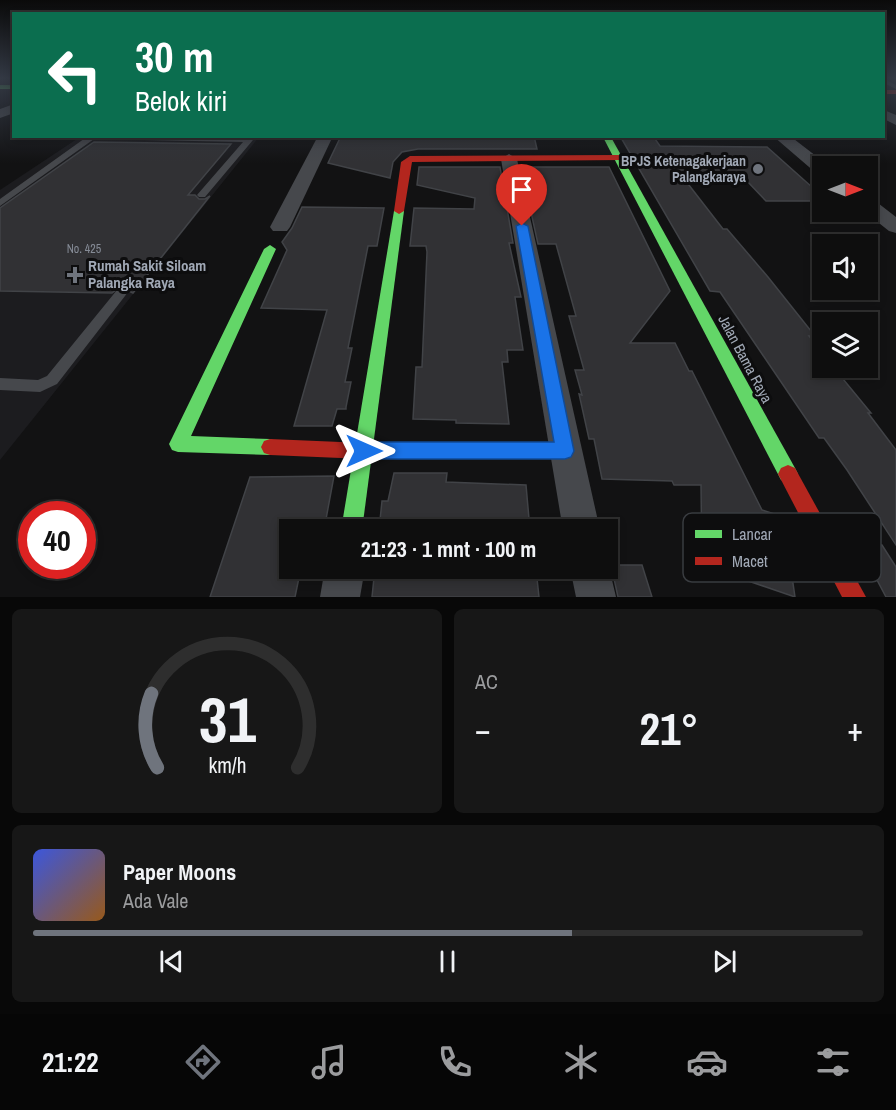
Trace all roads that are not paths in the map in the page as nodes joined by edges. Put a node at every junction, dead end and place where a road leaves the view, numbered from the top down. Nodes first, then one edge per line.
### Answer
1 (92, 138) edge
2 (241, 138) edge
3 (325, 138) edge
4 (607, 138) edge
5 (783, 138) edge
6 (619, 158) junction
7 (509, 159) junction
8 (812, 161) edge
9 (202, 195) dead end
10 (0, 203) edge
11 (878, 213) edge
12 (280, 227) dead end
13 (896, 227) edge
14 (270, 249) dead end
15 (121, 293) dead end
16 (0, 384) edge
17 (364, 451) junction
18 (565, 451) junction
19 (809, 513) edge
20 (353, 519) edge
21 (580, 519) edge
22 (343, 579) edge
23 (592, 579) edge
24 (846, 582) edge
25 (340, 597) edge
26 (596, 597) edge
27 (854, 597) edge

1 - 10 lane
2 - 9 lane
3 - 12 street
4 - 6 main road, Jalan Bama Raya
5 - 8 street
6 - 7 main road
6 - 19 main road, Jalan Bama Raya
7 - 17 main road
7 - 18 street
11 - 13 street
14 - 17 main road
15 - 16 lane
17 - 18 main road
17 - 20 main road
18 - 21 street
22 - 25 street
23 - 26 street
24 - 27 main road, Jalan Bama Raya

